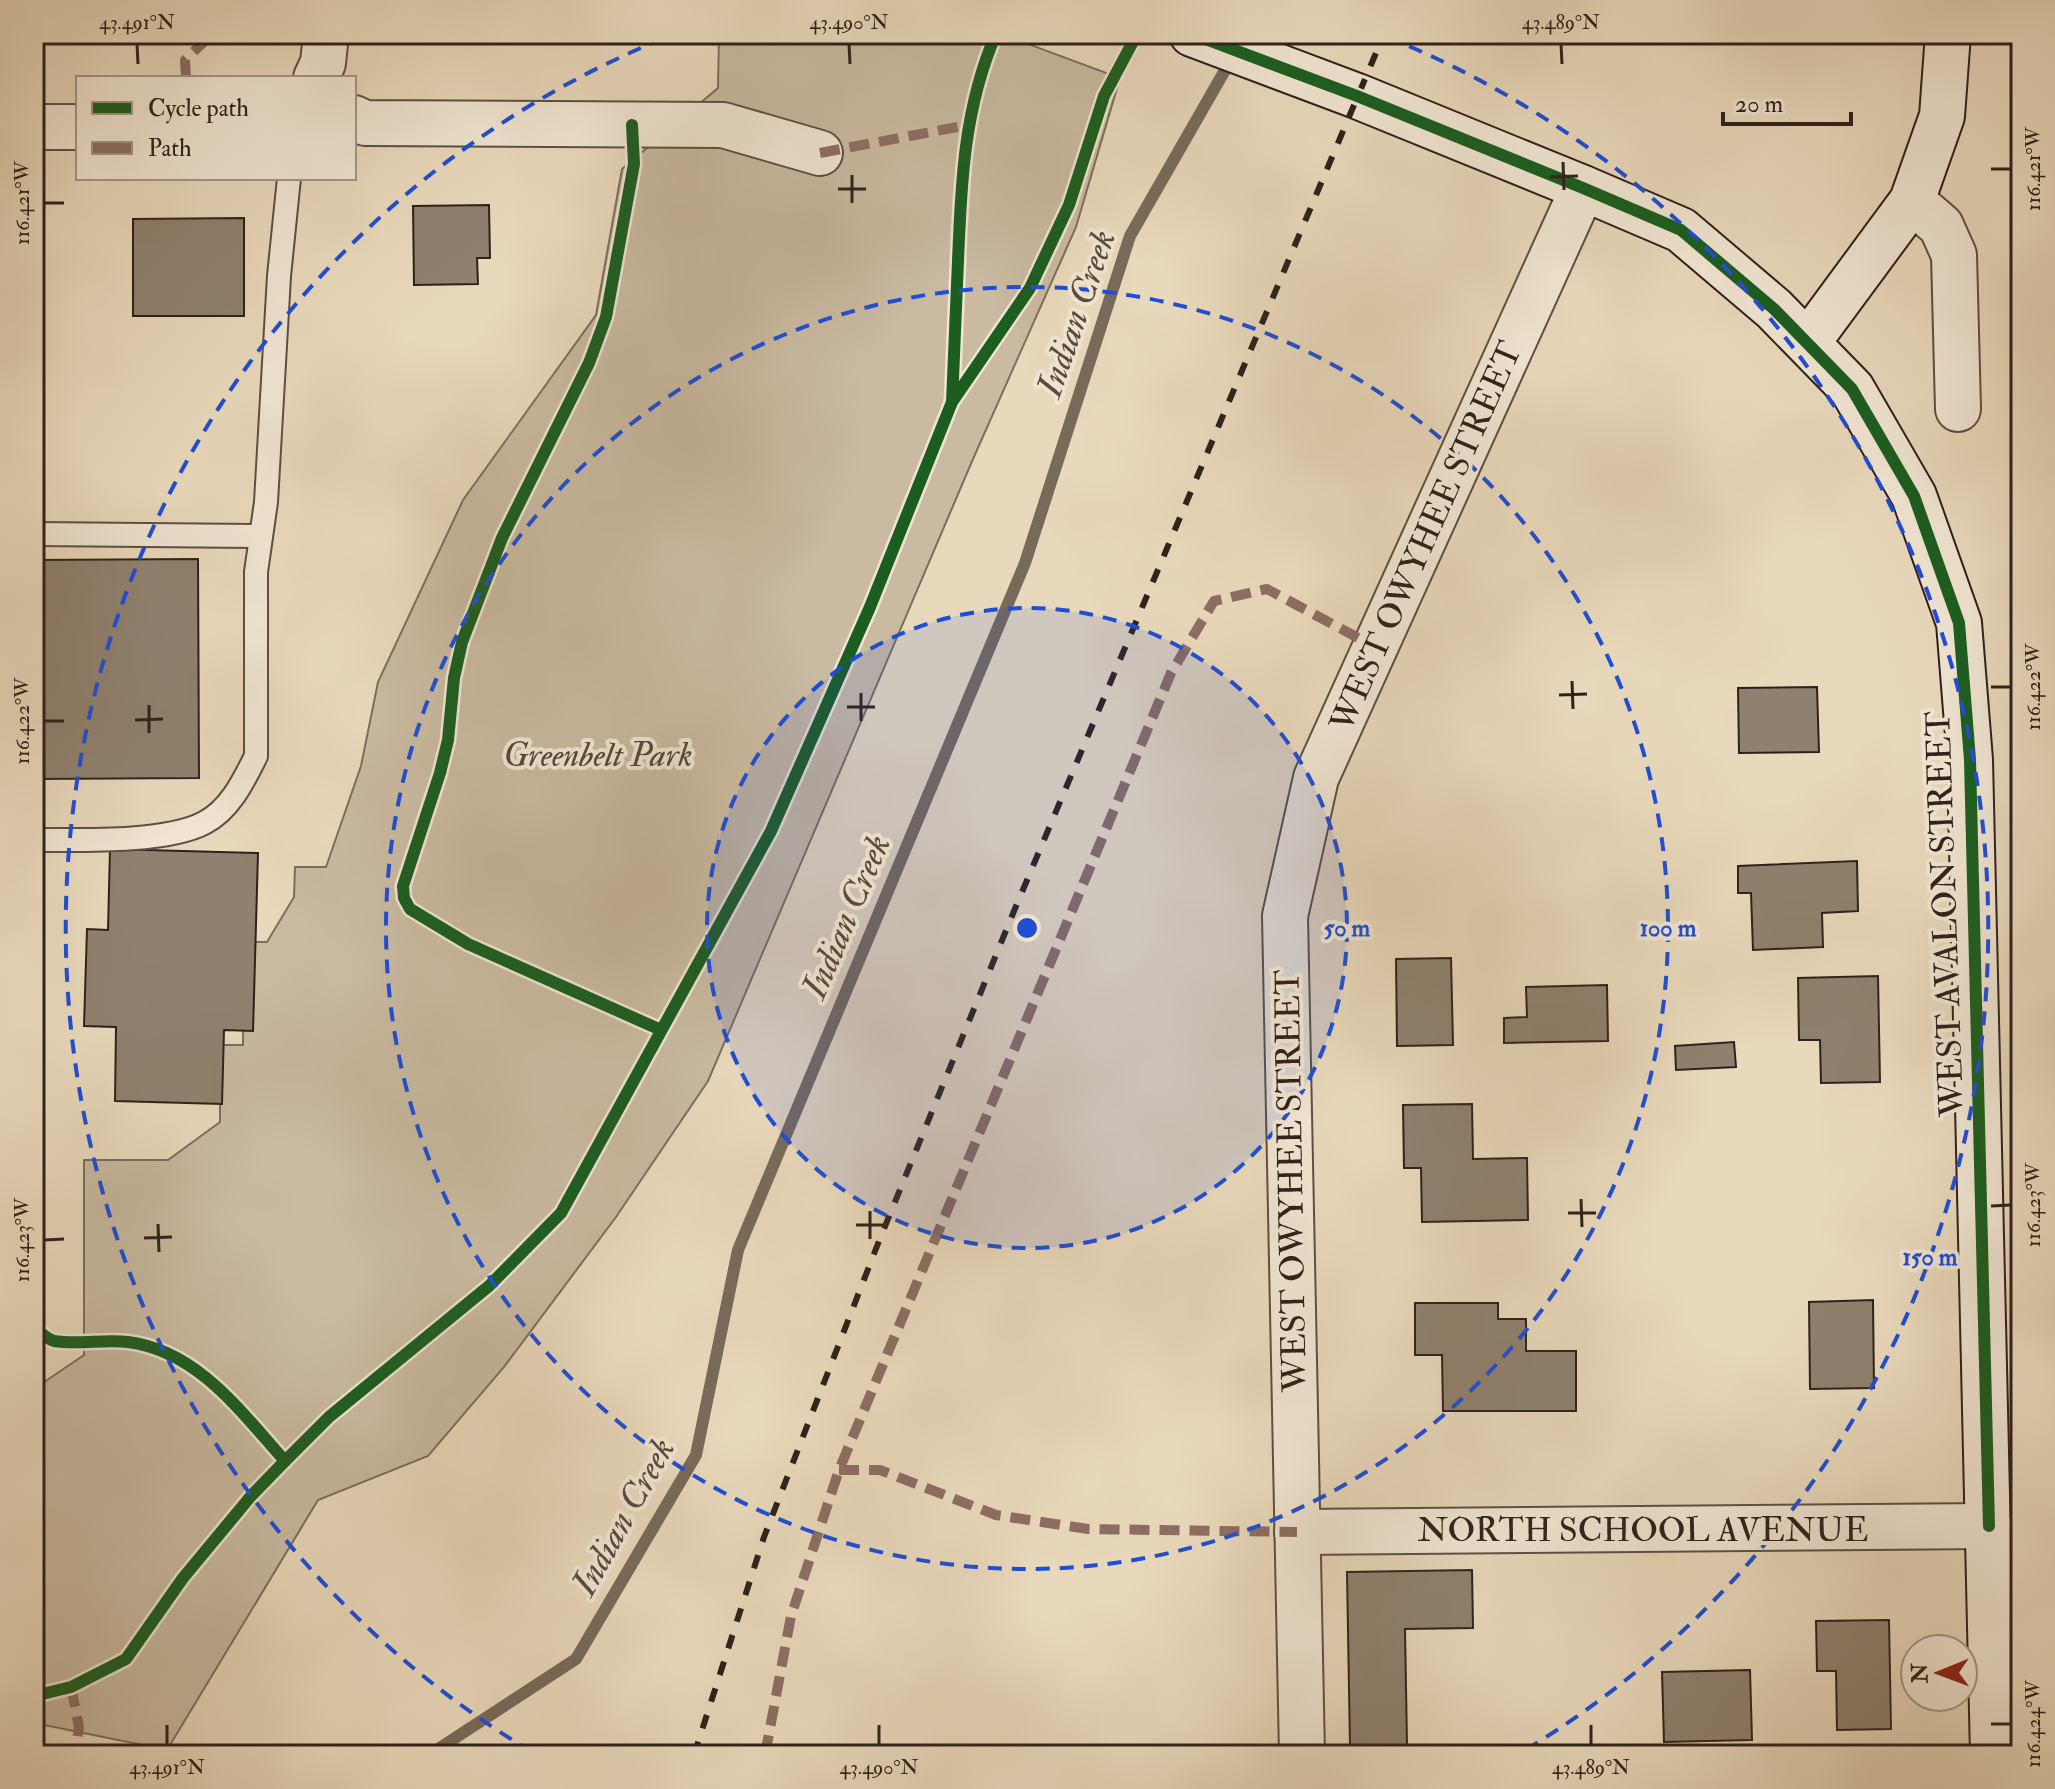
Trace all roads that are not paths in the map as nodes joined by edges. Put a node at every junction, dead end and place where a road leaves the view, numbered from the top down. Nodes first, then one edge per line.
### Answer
1 (326, 34) edge
2 (1192, 34) edge
3 (1948, 34) edge
4 (317, 76) edge
5 (356, 119) edge
6 (34, 127) edge
7 (76, 127) edge
8 (820, 153) dead end
9 (289, 180) edge
10 (1583, 188) junction
11 (1912, 201) junction
12 (1808, 342) junction
13 (1958, 409) dead end
14 (34, 534) edge
15 (261, 536) junction
16 (34, 840) edge
17 (1297, 1532) junction
18 (2000, 1544) edge
19 (1302, 1755) edge
20 (1993, 1755) edge

1 - 4 street
2 - 10 street, WEST AVALON STREET
3 - 11 street
5 - 8 street
6 - 7 street
9 - 15 lane
10 - 12 street, WEST AVALON STREET
10 - 17 street, WEST OWYHEE STREET
11 - 12 street
11 - 13 street
12 - 18 street, WEST AVALON STREET
14 - 15 lane
15 - 16 lane
17 - 18 street, NORTH SCHOOL AVENUE
17 - 19 street, WEST OWYHEE STREET
18 - 20 street, WEST AVALON STREET

